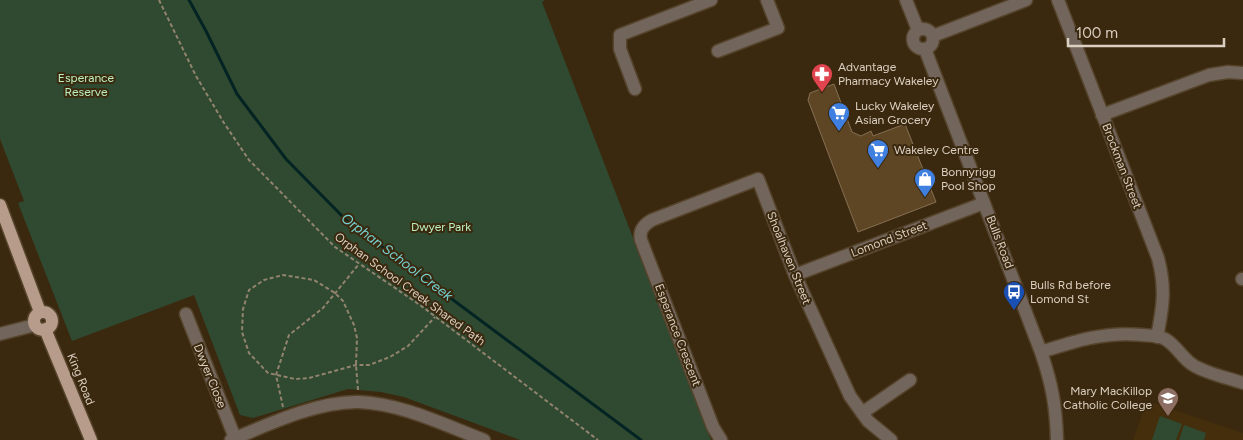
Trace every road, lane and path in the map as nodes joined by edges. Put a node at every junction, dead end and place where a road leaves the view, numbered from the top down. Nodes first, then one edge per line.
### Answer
1 (159, 0) edge
2 (711, 0) edge
3 (767, 0) edge
4 (906, 0) edge
5 (1026, 0) edge
6 (1058, 0) edge
7 (918, 30) junction
8 (933, 36) junction
9 (925, 49) junction
10 (718, 51) dead end
11 (1243, 73) edge
12 (635, 89) dead end
13 (1102, 115) junction
14 (984, 203) junction
15 (0, 204) edge
16 (642, 229) joint
17 (360, 264) junction
18 (795, 275) junction
19 (335, 293) junction
20 (186, 314) dead end
21 (435, 317) junction
22 (40, 327) junction
23 (0, 334) edge
24 (1158, 336) junction
25 (1041, 352) junction
26 (356, 365) junction
27 (276, 375) junction
28 (910, 380) dead end
29 (1243, 383) edge
30 (359, 402) junction
31 (862, 412) junction
32 (286, 418) junction
33 (233, 439) edge
34 (91, 440) edge
35 (484, 440) edge
36 (598, 440) edge
37 (721, 440) edge
38 (891, 440) edge
39 (1056, 440) edge

1 - 17 path, Orphan School Creek Shared Path
2 - 12 street
3 - 10 street
4 - 7 street
5 - 8 street
6 - 13 street, Brockman Street
7 - 8 street
7 - 9 street
8 - 9 street
9 - 14 street, Bulls Road
11 - 13 street
13 - 24 street, Brockman Street
14 - 18 street, Lomond Street
14 - 25 street, Bulls Road
15 - 22 main road
16 - 18 street, Shoalhaven Street
16 - 37 street, Esperance Crescent
17 - 19 path
17 - 21 path, Orphan School Creek Shared Path
18 - 31 street, Shoalhaven Street
19 - 26 path
19 - 27 path
19 - 27 path
20 - 33 street, Dwyer Close
21 - 26 path
21 - 36 path, Orphan School Creek Shared Path
22 - 23 street
22 - 34 main road, King Road
24 - 25 street
24 - 29 street
25 - 39 street, Bulls Road
26 - 27 path
26 - 30 path
27 - 32 path
28 - 31 street
30 - 32 street
30 - 35 street
31 - 38 street, Shoalhaven Street
32 - 33 street

